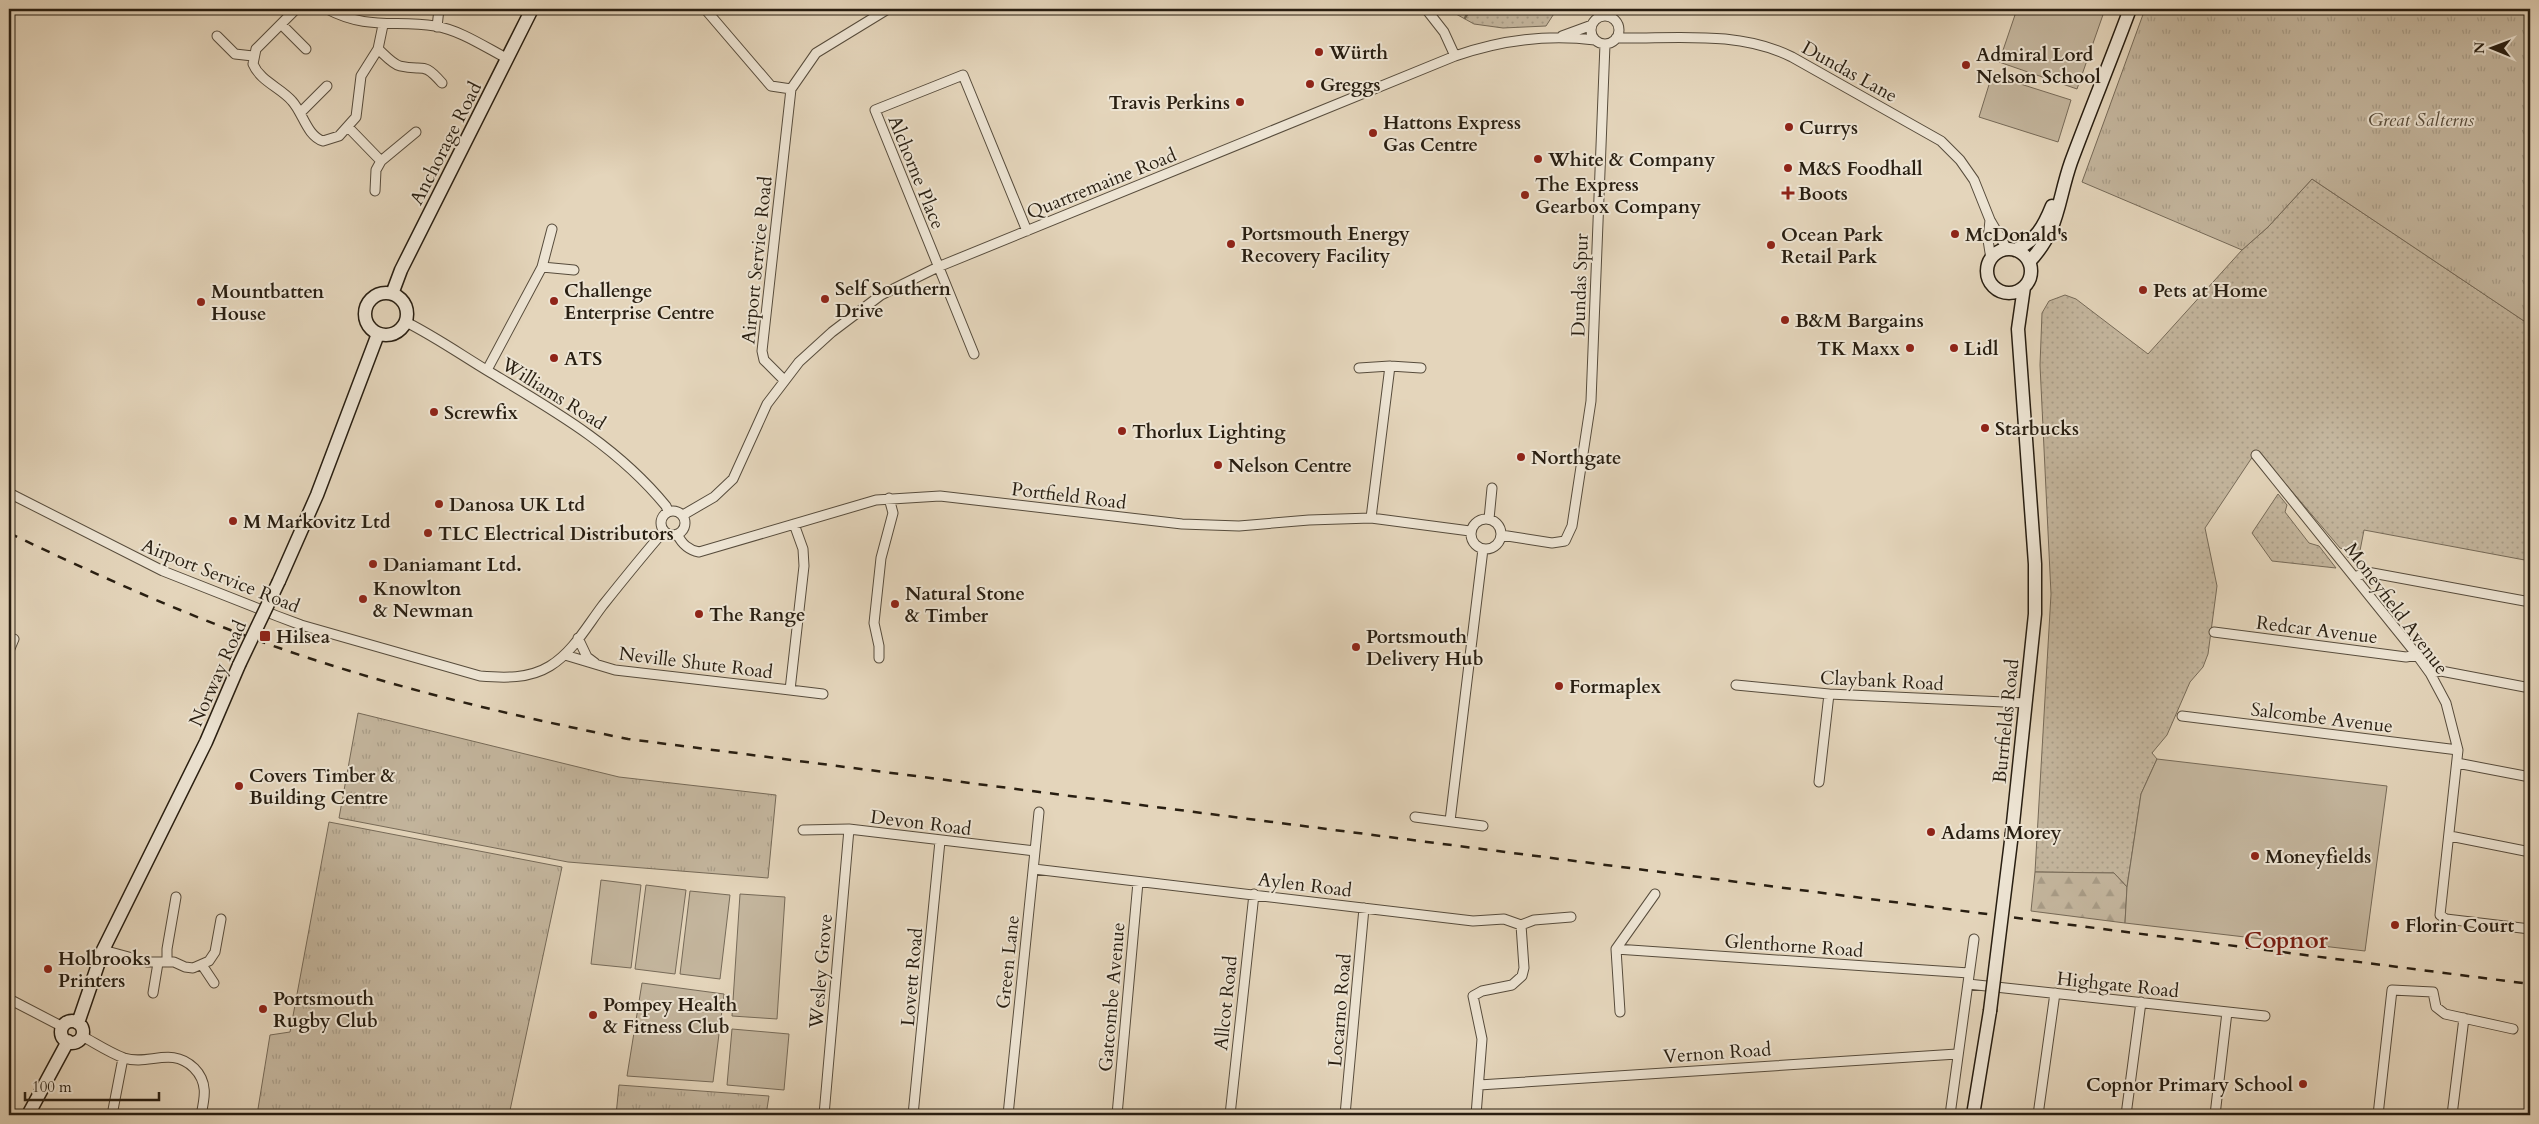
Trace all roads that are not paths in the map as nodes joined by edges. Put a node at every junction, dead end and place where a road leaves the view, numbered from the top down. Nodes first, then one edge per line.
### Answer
1 (296, 9) edge
2 (327, 9) edge
3 (439, 9) edge
4 (532, 9) edge
5 (706, 9) edge
6 (888, 9) edge
7 (1426, 9) edge
8 (2130, 9) edge
9 (281, 24) junction
10 (383, 25) junction
11 (1592, 25) junction
12 (437, 27) junction
13 (1619, 28) junction
14 (217, 36) dead end
15 (1562, 36) junction
16 (1616, 38) junction
17 (1645, 38) junction
18 (1595, 40) junction
19 (1605, 44) junction
20 (378, 49) junction
21 (306, 50) dead end
22 (253, 56) junction
23 (1455, 56) junction
24 (508, 59) junction
25 (442, 83) dead end
26 (328, 86) dead end
27 (791, 89) junction
28 (301, 112) junction
29 (348, 127) junction
30 (416, 132) dead end
31 (381, 161) junction
32 (2066, 178) junction
33 (375, 191) dead end
34 (1990, 220) junction
35 (552, 229) dead end
36 (1026, 231) junction
37 (2011, 250) junction
38 (1991, 259) junction
39 (2029, 262) junction
40 (542, 267) junction
41 (938, 267) junction
42 (574, 270) dead end
43 (2024, 287) junction
44 (2003, 292) junction
45 (392, 294) junction
46 (406, 322) junction
47 (2018, 329) junction
48 (378, 334) junction
49 (974, 354) dead end
50 (1390, 366) junction
51 (1358, 368) dead end
52 (1421, 368) dead end
53 (487, 370) junction
54 (784, 380) junction
55 (2256, 455) dead end
56 (1492, 488) dead end
57 (9, 493) edge
58 (889, 498) junction
59 (668, 511) junction
60 (683, 515) junction
61 (1371, 518) junction
62 (1489, 518) junction
63 (794, 524) junction
64 (1470, 531) junction
65 (664, 532) junction
66 (677, 534) junction
67 (1501, 535) junction
68 (1483, 549) junction
69 (2355, 577) junction
70 (2530, 602) edge
71 (2214, 632) dead end
72 (578, 638) junction
73 (14, 639) dead end
74 (9, 651) edge
75 (2416, 655) junction
76 (565, 656) junction
77 (879, 658) dead end
78 (598, 665) junction
79 (2430, 673) junction
80 (1736, 685) dead end
81 (2530, 688) edge
82 (790, 690) junction
83 (823, 694) dead end
84 (1829, 694) junction
85 (2026, 703) junction
86 (2182, 716) dead end
87 (2458, 750) junction
88 (2458, 763) junction
89 (2530, 777) edge
90 (1819, 782) dead end
91 (1039, 812) dead end
92 (1415, 817) dead end
93 (1450, 821) junction
94 (1483, 826) dead end
95 (849, 829) junction
96 (802, 830) dead end
97 (2450, 836) junction
98 (940, 841) junction
99 (1035, 851) junction
100 (2530, 852) edge
101 (1034, 869) junction
102 (1138, 882) junction
103 (1254, 894) junction
104 (1655, 894) dead end
105 (176, 898) dead end
106 (1364, 908) junction
107 (1571, 916) dead end
108 (221, 919) dead end
109 (1521, 925) junction
110 (2530, 929) edge
111 (1974, 938) dead end
112 (1616, 949) junction
113 (103, 950) junction
114 (163, 962) junction
115 (202, 965) junction
116 (1969, 973) junction
117 (214, 983) dead end
118 (1968, 984) junction
119 (154, 993) dead end
120 (2055, 993) junction
121 (9, 998) edge
122 (2141, 1002) junction
123 (1620, 1012) dead end
124 (2227, 1012) junction
125 (2265, 1016) dead end
126 (2464, 1018) junction
127 (78, 1023) junction
128 (63, 1027) junction
129 (2513, 1029) dead end
130 (82, 1036) junction
131 (68, 1041) junction
132 (1957, 1054) junction
133 (123, 1058) junction
134 (1479, 1085) junction
135 (28, 1115) edge
136 (112, 1115) edge
137 (201, 1115) edge
138 (824, 1115) edge
139 (914, 1115) edge
140 (1008, 1115) edge
141 (1117, 1115) edge
142 (1230, 1115) edge
143 (1345, 1115) edge
144 (1476, 1115) edge
145 (1950, 1115) edge
146 (1973, 1115) edge
147 (2038, 1115) edge
148 (2126, 1115) edge
149 (2215, 1115) edge
150 (2378, 1115) edge
151 (2452, 1115) edge

1 - 9 street
2 - 10 street
3 - 12 street
4 - 24 street, Anchorage Road
5 - 27 street
6 - 27 street, Airport Service Road
7 - 23 street
8 - 32 street
9 - 21 street
9 - 22 street
10 - 12 street
10 - 20 street
11 - 13 street, Dundas Lane
11 - 15 street, Dundas Lane
11 - 18 street
12 - 24 street
13 - 16 street
13 - 17 street, Dundas Lane
14 - 22 street
15 - 18 street, Dundas Lane
15 - 23 street, Dundas Lane
16 - 17 street, Dundas Lane
16 - 19 street, Dundas Lane
17 - 34 street, Dundas Lane
18 - 19 street, Dundas Lane
19 - 67 street, Dundas Spur
20 - 25 street
20 - 29 street
22 - 28 street
23 - 36 street, Quartremaine Road
24 - 45 street, Anchorage Road
26 - 28 street
27 - 54 street, Airport Service Road
28 - 29 street
29 - 31 street
30 - 31 street
31 - 33 street
32 - 37 street
32 - 39 street
34 - 37 street, Dundas Lane
34 - 38 street, Dundas Lane
35 - 40 street
36 - 41 street, Quartremaine Road
36 - 41 street, Alchorne Place
37 - 38 street
37 - 39 street
38 - 44 street
39 - 43 street
40 - 42 street
40 - 53 street
41 - 49 street
41 - 54 street, Quartremaine Road
43 - 44 street
43 - 47 street, Burrfields Road
44 - 47 street, Burrfields Road
45 - 46 street
45 - 48 street
46 - 48 street
46 - 53 street, Williams Road
47 - 85 street, Burrfields Road
48 - 113 street, Norway Road, bridge
50 - 51 street
50 - 52 street
50 - 61 street
53 - 59 street, Williams Road
54 - 60 street
55 - 69 street, Moneyfield Avenue
56 - 62 street
57 - 76 street, Airport Service Road
58 - 61 street, Portfield Road
58 - 63 street, Portfield Road
58 - 77 street
59 - 60 street
59 - 65 street
60 - 66 street
61 - 64 street, Portfield Road
62 - 64 street
62 - 67 street
63 - 66 street, Portfield Road
63 - 82 street, Neville Shute Road
64 - 68 street
65 - 66 street
65 - 72 street, Airport Service Road
67 - 68 street
68 - 93 street
69 - 70 street
69 - 75 street, Moneyfield Avenue
71 - 75 street, Redcar Avenue
72 - 76 street, Airport Service Road
72 - 78 street, Neville Shute Road
73 - 74 street
75 - 79 street, Moneyfield Avenue
76 - 78 street, Neville Shute Road
78 - 82 street, Neville Shute Road
79 - 81 street
79 - 87 street, Moneyfield Avenue
80 - 84 street, Claybank Road
82 - 83 street, Neville Shute Road
84 - 85 street, Claybank Road
84 - 90 street
85 - 146 street, Burrfields Road, bridge
86 - 87 street, Salcombe Avenue
87 - 88 street, Moneyfield Avenue
88 - 89 street
88 - 97 street, Moneyfield Avenue
91 - 99 street, Green Lane
92 - 93 street
93 - 94 street
95 - 96 street, Devon Road
95 - 98 street, Devon Road
95 - 138 street, Wesley Grove
97 - 100 street
97 - 110 street, Moneyfield Avenue
98 - 99 street, Devon Road
98 - 139 street, Lovett Road
99 - 101 street, Green Lane
101 - 102 street, Aylen Road
101 - 140 street, Green Lane
102 - 103 street, Aylen Road
102 - 141 street, Gatcombe Avenue
103 - 106 street, Aylen Road
103 - 142 street, Allcot Road
104 - 112 street
105 - 114 street
106 - 109 street, Aylen Road
106 - 143 street, Locarno Road
107 - 109 street, Aylen Road
108 - 115 street
109 - 134 street
111 - 116 street
112 - 116 street, Glenthorne Road
112 - 123 street
113 - 114 street
113 - 127 street, Norway Road
114 - 115 street
114 - 119 street
115 - 117 street
116 - 118 street
118 - 120 street, Highgate Road
118 - 132 street
120 - 122 street, Highgate Road
120 - 147 street
121 - 128 street
122 - 124 street, Highgate Road
122 - 148 street
124 - 125 street, Highgate Road
124 - 149 street
126 - 129 street
126 - 150 street
126 - 151 street
127 - 128 street
127 - 130 street
128 - 131 street
130 - 131 street
130 - 133 street
131 - 135 street
132 - 134 street, Vernon Road
132 - 145 street
133 - 136 street
133 - 137 street
134 - 144 street

